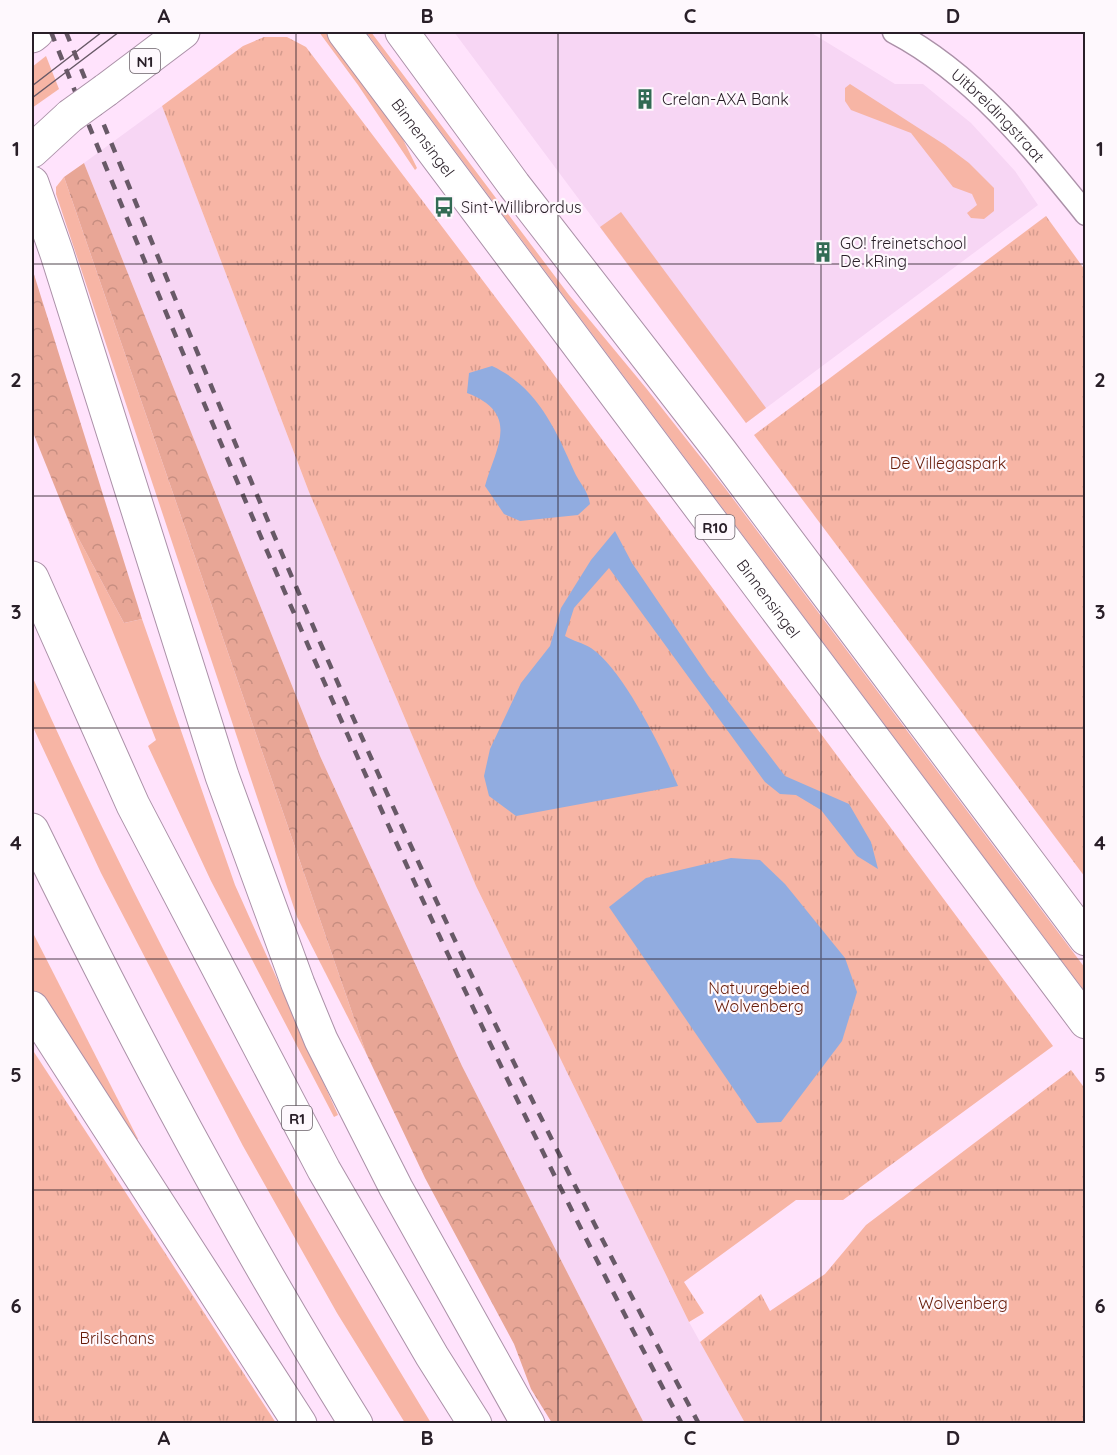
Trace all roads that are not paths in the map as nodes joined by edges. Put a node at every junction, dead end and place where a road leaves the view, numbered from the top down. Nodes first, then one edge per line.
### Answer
1 (37, 32) edge
2 (183, 32) edge
3 (344, 32) edge
4 (402, 32) edge
5 (900, 33) edge
6 (32, 36) edge
7 (32, 151) edge
8 (32, 183) edge
9 (1086, 214) edge
10 (32, 578) edge
11 (32, 830) edge
12 (1086, 939) edge
13 (32, 1008) edge
14 (1086, 1022) edge
15 (300, 1424) edge
16 (356, 1424) edge
17 (475, 1424) edge
18 (528, 1424) edge

1 - 6 main road
2 - 7 main road, N1, bridge
3 - 14 main road, Binnensingel / R10
4 - 12 main road
5 - 9 street, Uitbreidingstraat
8 - 18 main road
10 - 17 main road, R1
11 - 16 main road
13 - 15 main road

